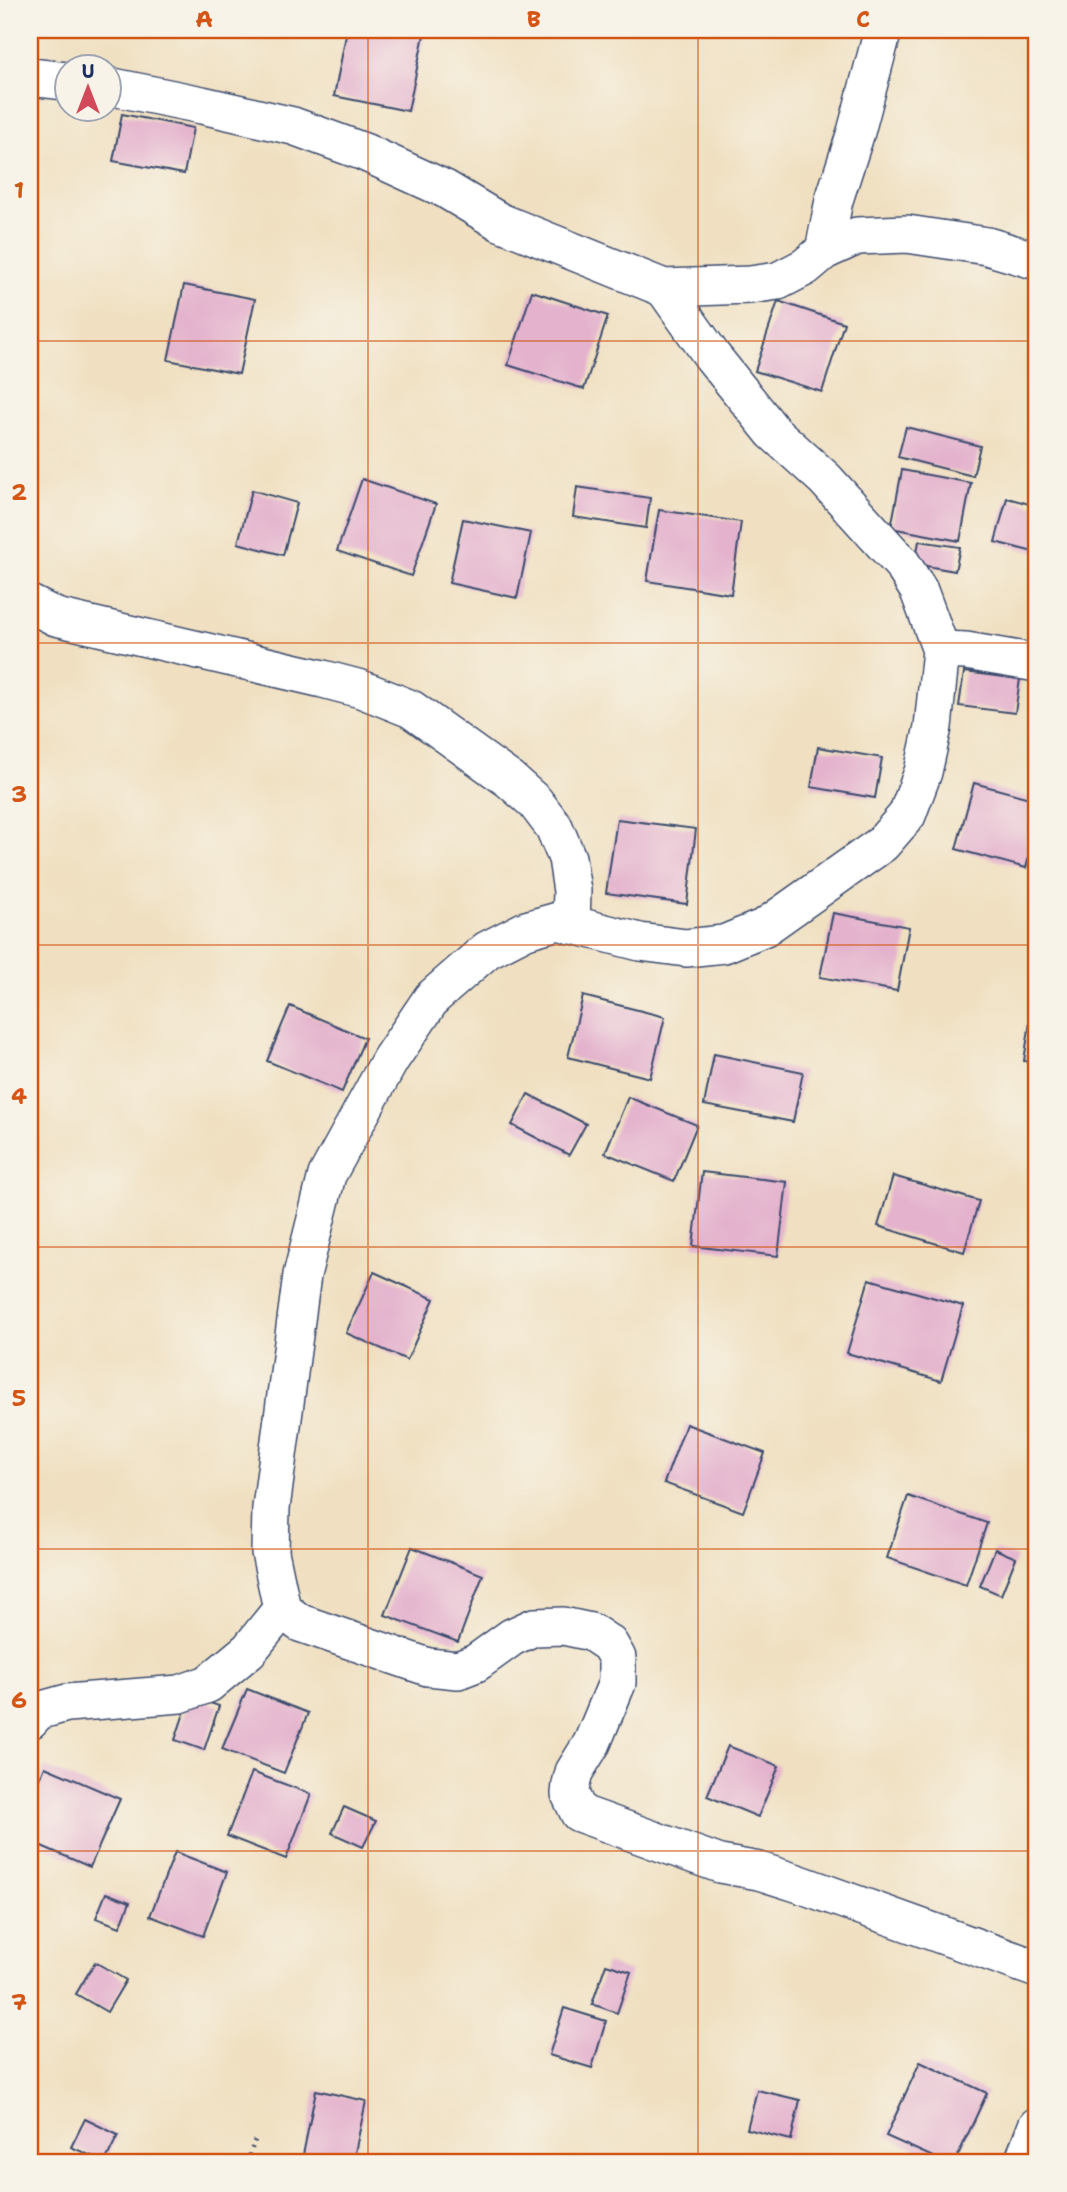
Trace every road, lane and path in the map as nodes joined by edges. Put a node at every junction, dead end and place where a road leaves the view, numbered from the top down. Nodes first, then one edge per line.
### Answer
1 (883, 30) edge
2 (30, 77) edge
3 (52, 79) edge
4 (122, 89) edge
5 (824, 251) junction
6 (1037, 261) edge
7 (664, 288) junction
8 (30, 604) edge
9 (941, 650) junction
10 (1037, 663) edge
11 (571, 925) junction
12 (282, 1609) junction
13 (30, 1720) edge
14 (1037, 1969) edge
15 (1037, 2126) edge
16 (256, 2140) dead end
17 (247, 2162) edge
18 (1023, 2162) edge

1 - 5 street
2 - 3 street
4 - 7 street
5 - 6 street
5 - 7 street
7 - 9 street
8 - 11 street
9 - 10 street
9 - 11 street
11 - 12 street
12 - 13 street
12 - 14 street
15 - 18 street
16 - 17 path

